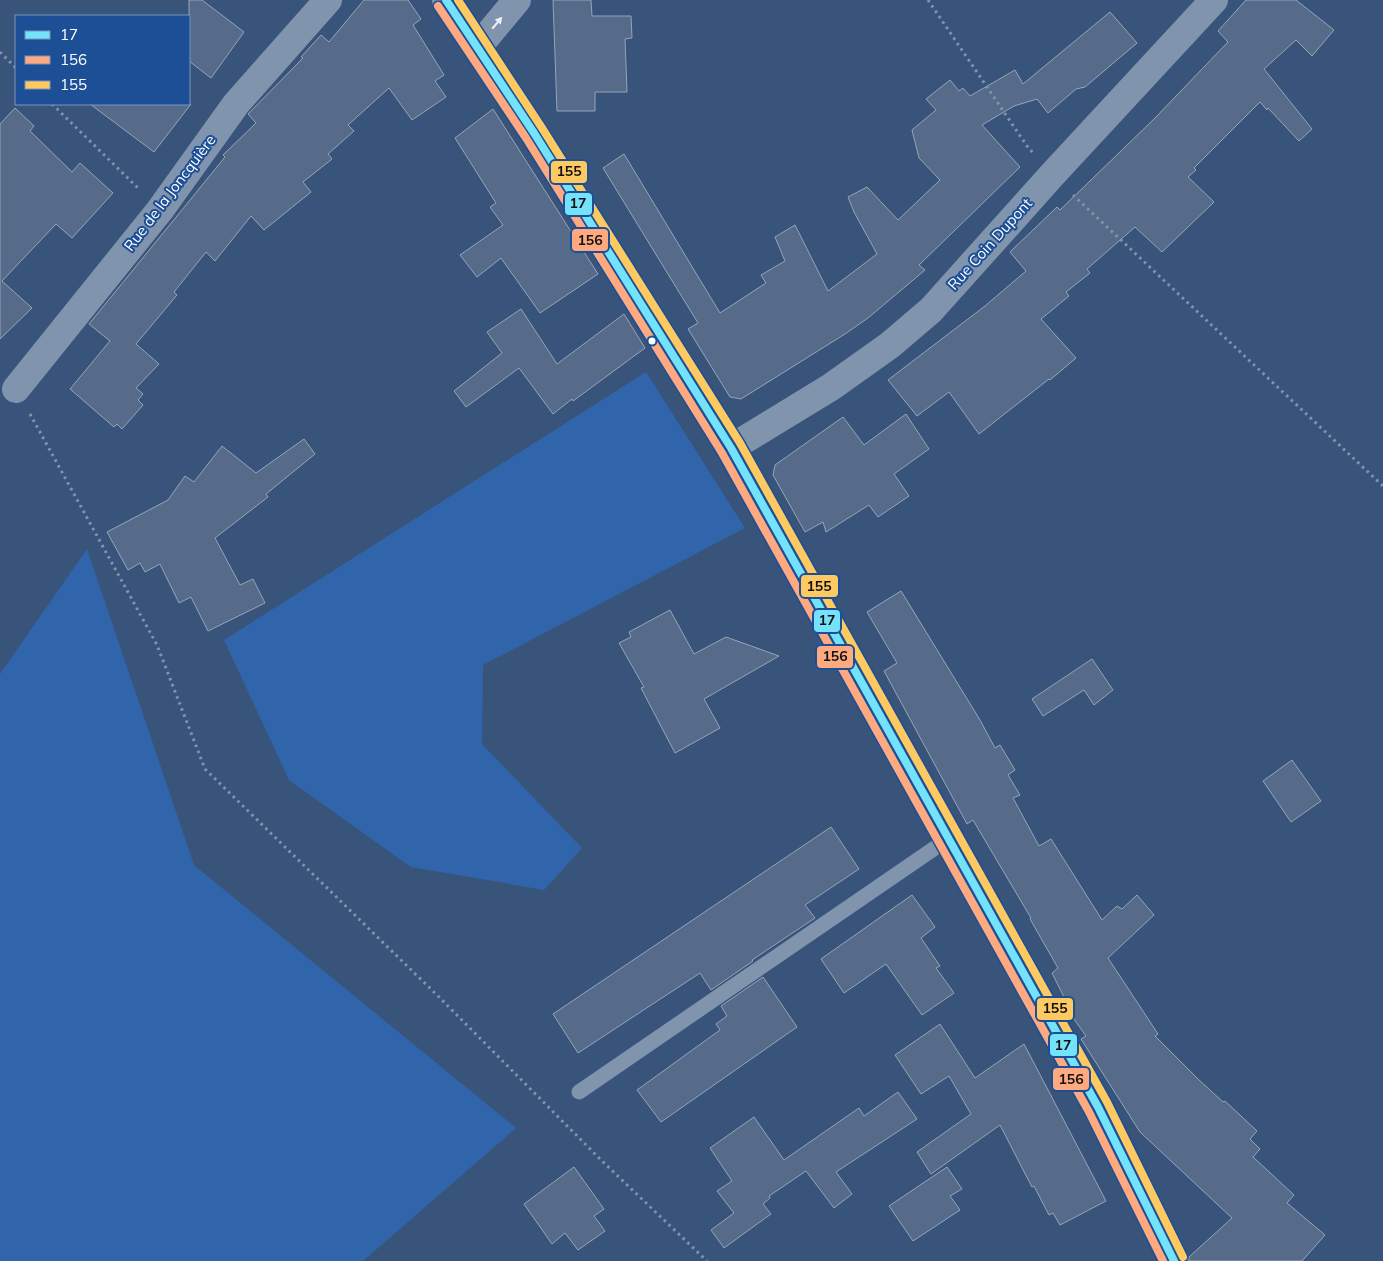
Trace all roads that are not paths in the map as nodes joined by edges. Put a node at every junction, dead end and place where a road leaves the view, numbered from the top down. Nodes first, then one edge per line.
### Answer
1 (328, 0) edge
2 (446, 0) edge
3 (518, 0) edge
4 (1214, 0) edge
5 (478, 47) junction
6 (16, 389) road end
7 (731, 448) junction
8 (948, 839) junction
9 (579, 1092) dead end
10 (1174, 1261) edge

1 - 6 street, Rue de la Joncquière
2 - 5 main road
5 -> 3 street
4 - 7 street, Rue Coin Dupont
5 - 7 main road
7 - 8 main road
8 - 9 lane
8 - 10 main road

